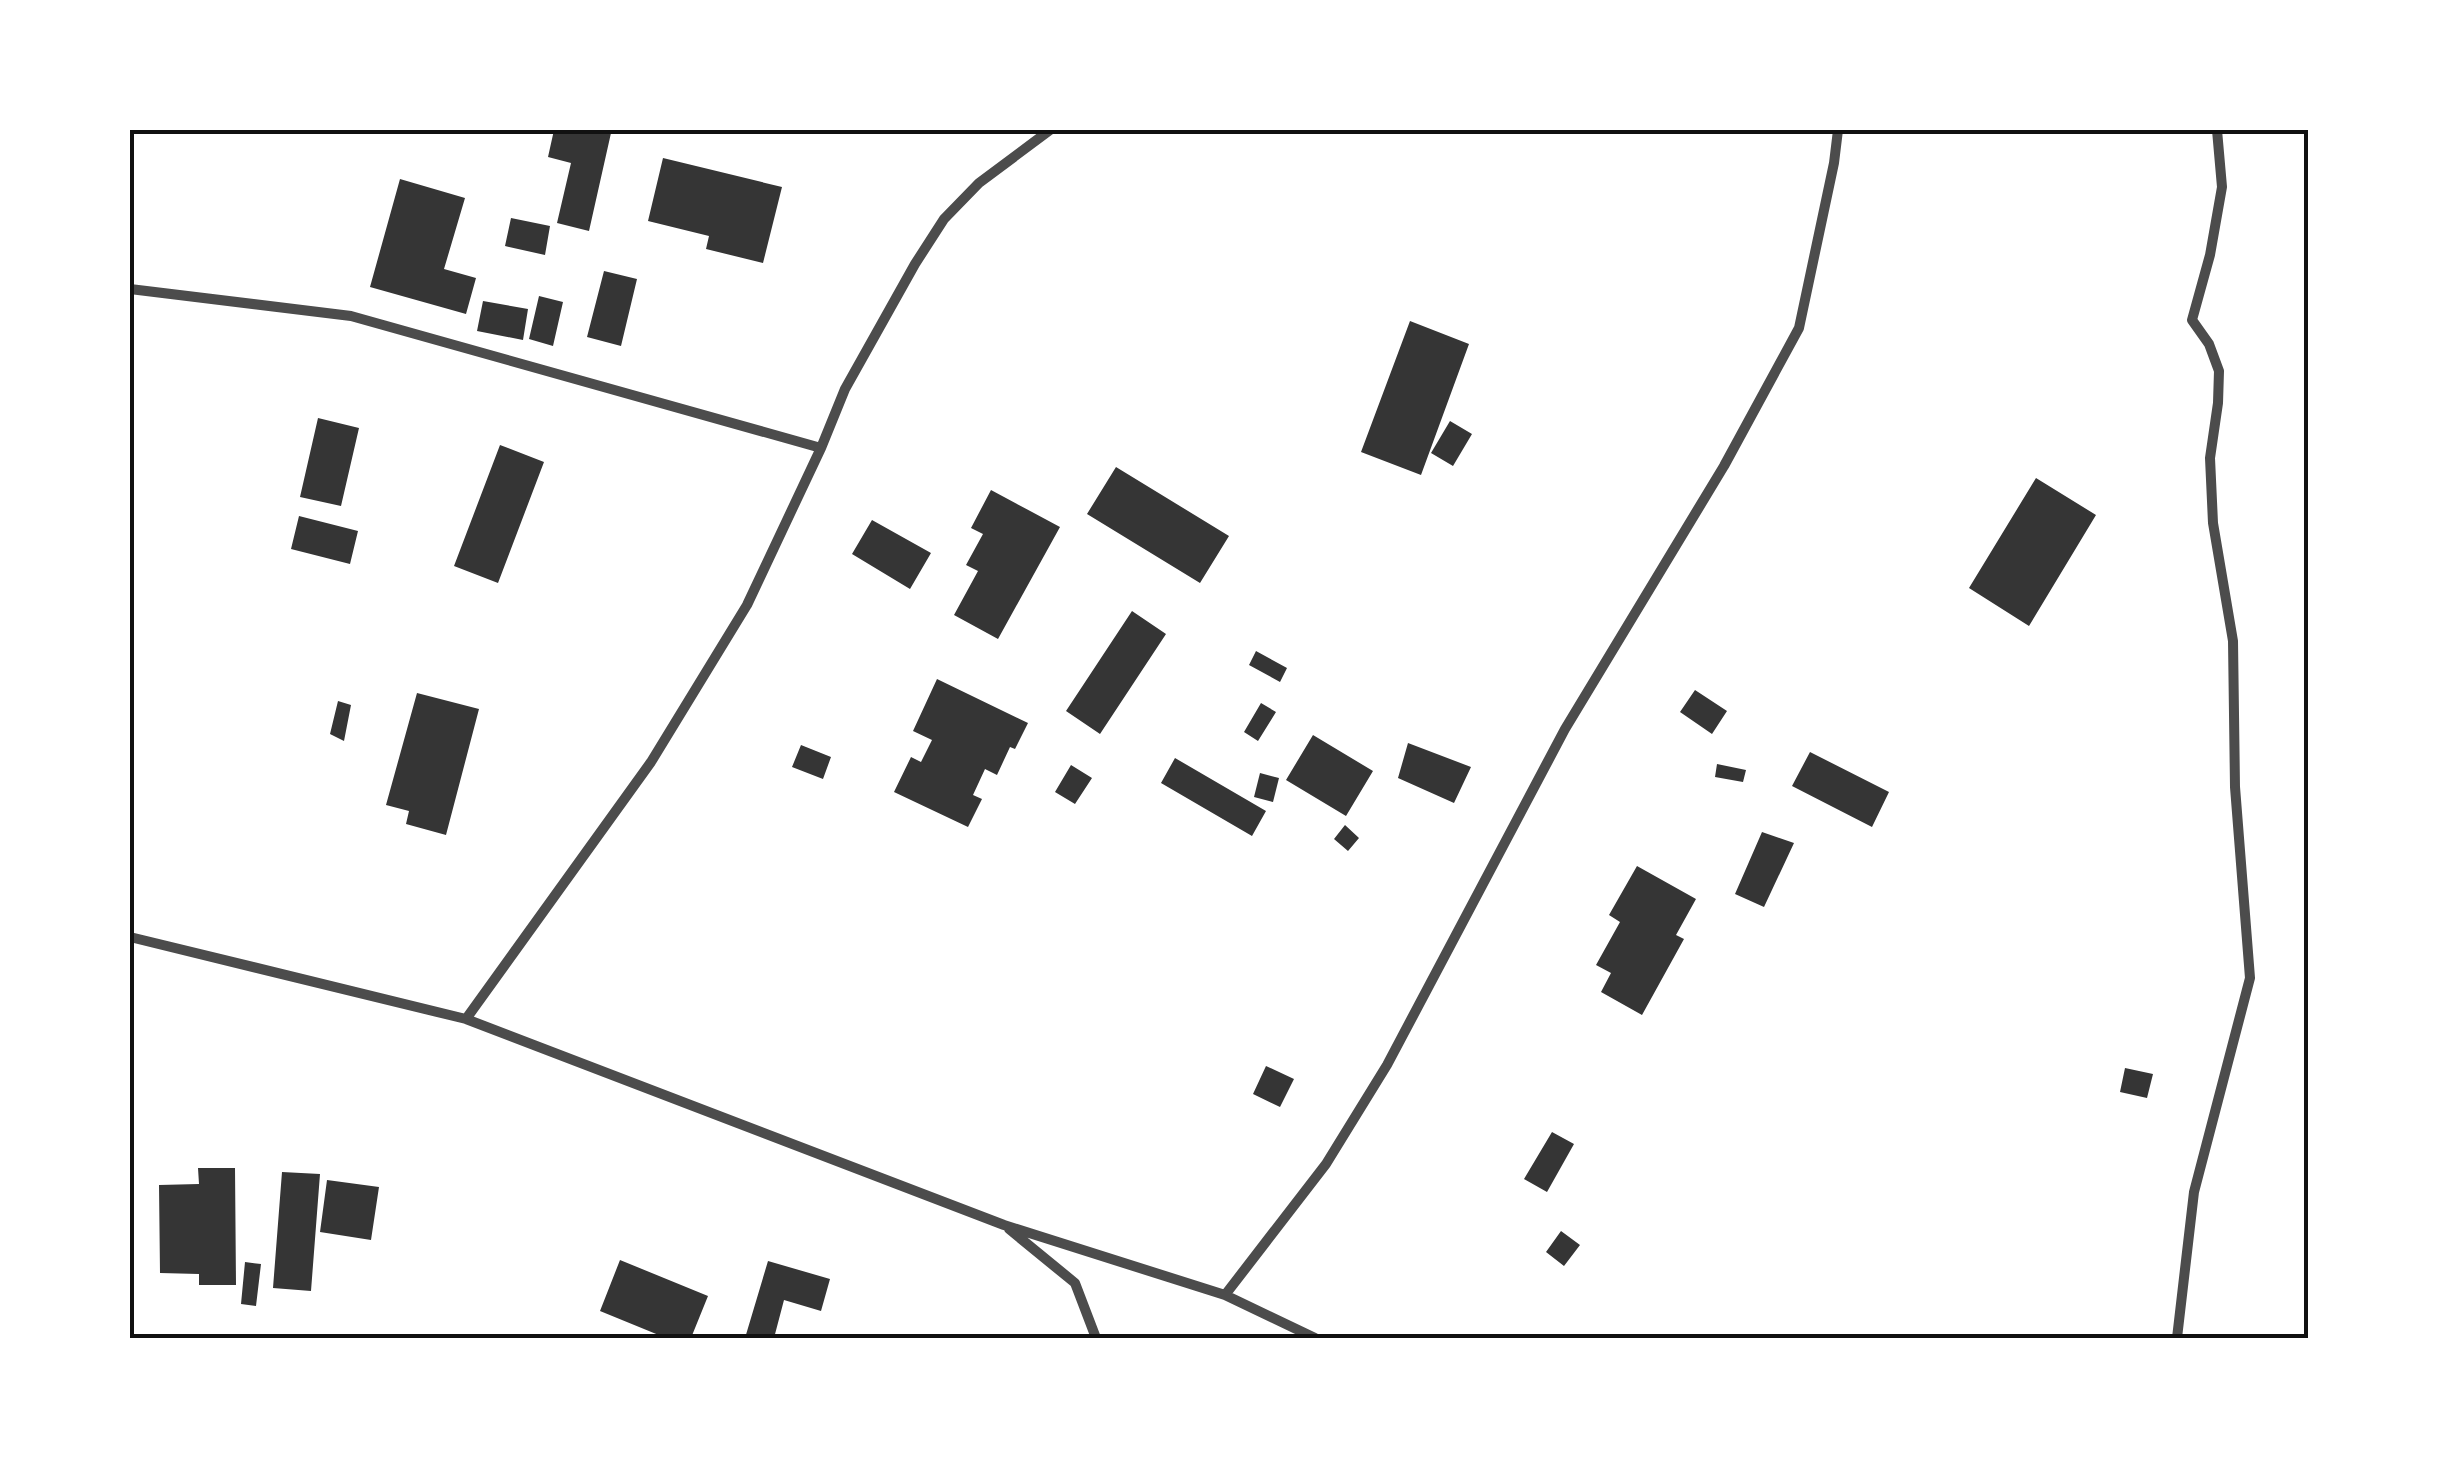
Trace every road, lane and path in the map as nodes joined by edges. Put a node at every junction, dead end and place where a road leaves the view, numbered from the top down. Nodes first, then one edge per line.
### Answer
1 (1050, 130) edge
2 (1838, 130) edge
3 (2217, 130) edge
4 (130, 288) edge
5 (821, 448) junction
6 (130, 937) edge
7 (466, 1019) junction
8 (1004, 1225) junction
9 (1225, 1295) junction
10 (1096, 1338) edge
11 (1316, 1338) edge
12 (2177, 1338) edge

1 - 5 street
2 - 9 street
3 - 12 street
4 - 5 street
5 - 7 street
6 - 7 street
7 - 8 street
8 - 9 street
8 - 10 street
9 - 11 street

